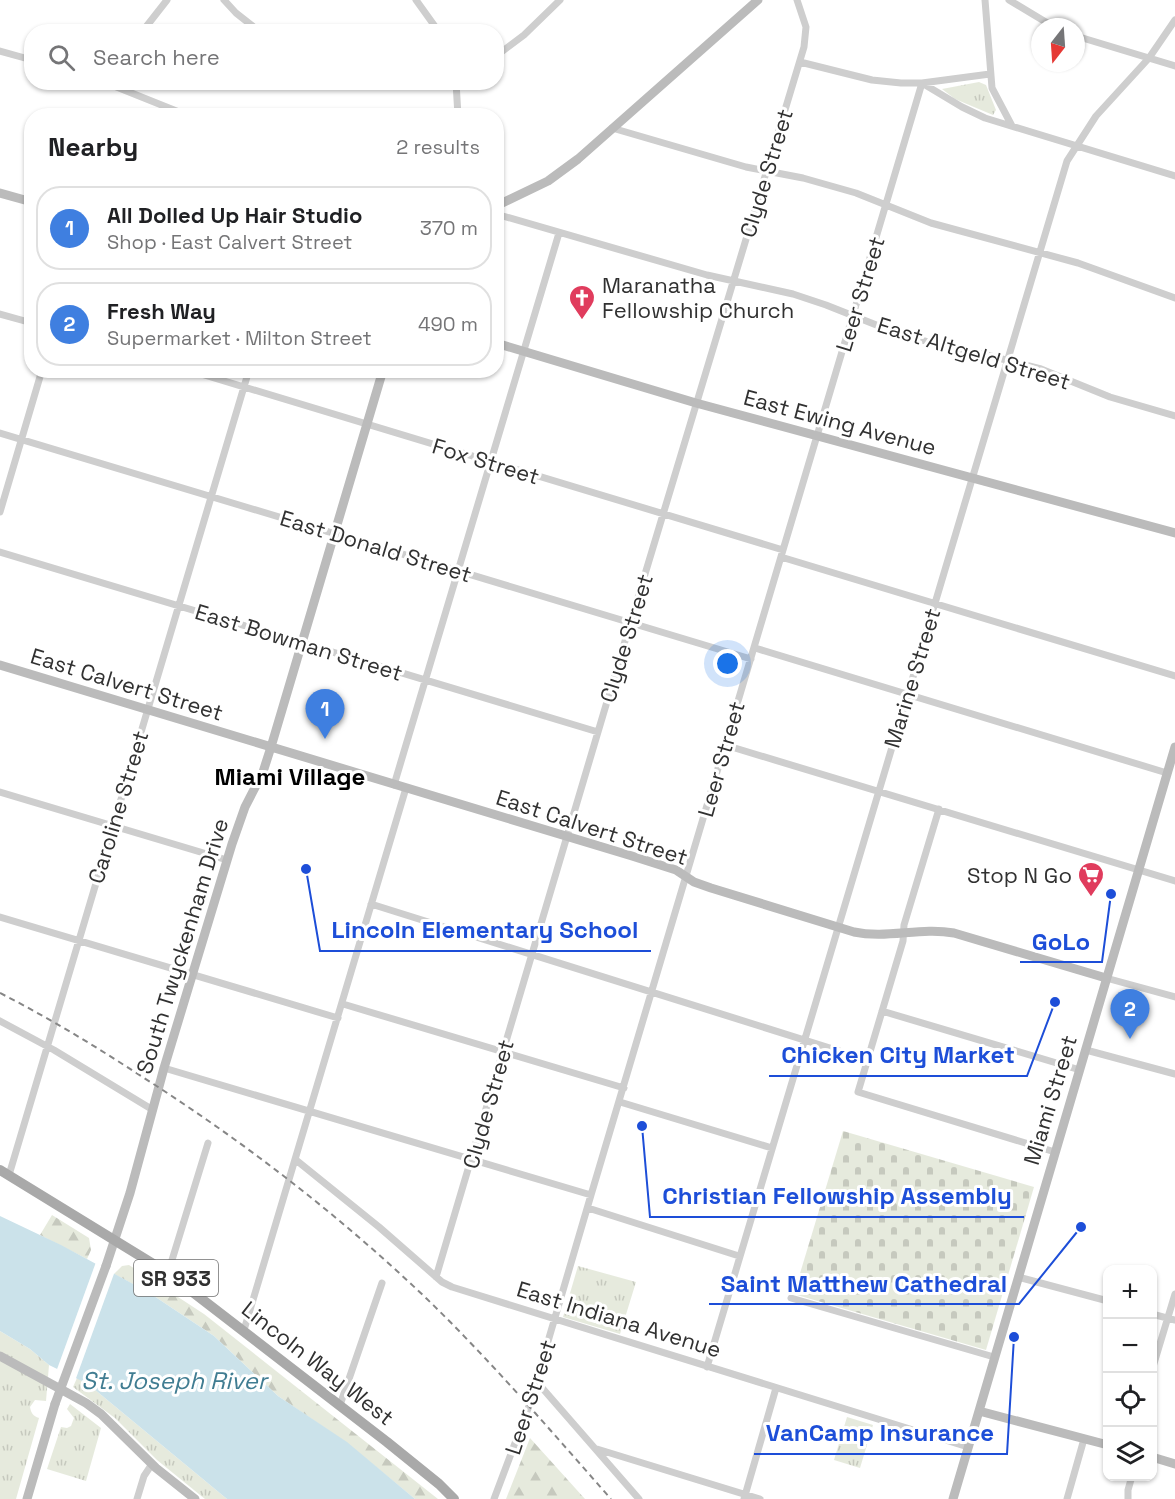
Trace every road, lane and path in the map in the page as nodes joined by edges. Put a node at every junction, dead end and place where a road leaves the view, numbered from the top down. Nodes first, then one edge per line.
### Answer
1 (167, 0) edge
2 (224, 0) edge
3 (416, 0) edge
4 (560, 0) edge
5 (758, 0) edge
6 (797, 0) edge
7 (984, 0) edge
8 (1009, 0) edge
9 (1039, 18) edge
10 (1175, 20) edge
11 (148, 24) edge
12 (250, 24) edge
13 (433, 24) edge
14 (1085, 39) edge
15 (504, 50) edge
16 (0, 51) edge
17 (24, 58) edge
18 (1149, 58) junction
19 (800, 62) junction
20 (1175, 66) edge
21 (990, 74) junction
22 (922, 83) junction
23 (129, 90) edge
24 (456, 90) edge
25 (171, 108) edge
26 (458, 108) edge
27 (1012, 126) junction
28 (612, 128) junction
29 (1076, 145) junction
30 (766, 172) junction
31 (1175, 176) edge
32 (0, 193) edge
33 (24, 200) edge
34 (504, 202) edge
35 (887, 206) junction
36 (504, 216) edge
37 (559, 232) junction
38 (1041, 252) junction
39 (732, 281) junction
40 (1175, 298) edge
41 (0, 314) edge
42 (854, 316) junction
43 (24, 321) edge
44 (504, 345) edge
45 (523, 351) junction
46 (1007, 360) junction
47 (40, 378) edge
48 (214, 378) edge
49 (247, 378) edge
50 (381, 378) edge
51 (244, 387) junction
52 (696, 403) junction
53 (1175, 416) edge
54 (367, 425) junction
55 (0, 433) edge
56 (818, 436) junction
57 (22, 439) junction
58 (490, 462) junction
59 (972, 478) junction
60 (210, 496) junction
61 (0, 512) edge
62 (663, 514) junction
63 (1175, 533) edge
64 (335, 534) junction
65 (0, 552) edge
66 (782, 554) junction
67 (458, 571) junction
68 (935, 603) junction
69 (178, 606) junction
70 (630, 623) junction
71 (302, 643) junction
72 (754, 648) junction
73 (751, 659) junction
74 (0, 665) edge
75 (1175, 675) edge
76 (425, 680) junction
77 (907, 694) junction
78 (147, 710) junction
79 (598, 732) junction
80 (725, 745) junction
81 (271, 747) junction
82 (1175, 747) edge
83 (1171, 767) edge
84 (394, 784) junction
85 (406, 788) junction
86 (0, 792) edge
87 (878, 792) junction
88 (939, 809) junction
89 (112, 826) junction
90 (567, 837) junction
91 (226, 860) junction
92 (1138, 871) junction
93 (687, 876) junction
94 (1175, 881) edge
95 (371, 904) junction
96 (0, 917) edge
97 (838, 927) junction
98 (904, 933) junction
99 (79, 940) junction
100 (532, 956) junction
101 (193, 974) junction
102 (1106, 978) junction
103 (652, 993) junction
104 (1175, 997) edge
105 (343, 1004) junction
106 (882, 1011) junction
107 (338, 1018) junction
108 (0, 1021) edge
109 (804, 1041) junction
110 (47, 1046) junction
111 (1086, 1050) junction
112 (504, 1052) junction
113 (868, 1060) junction
114 (164, 1068) junction
115 (1080, 1070) junction
116 (1175, 1074) edge
117 (624, 1088) junction
118 (620, 1102) junction
119 (153, 1110) junction
120 (310, 1110) junction
121 (208, 1143) dead end
122 (772, 1148) junction
123 (1055, 1152) junction
124 (472, 1159) junction
125 (296, 1160) junction
126 (4, 1172) edge
127 (591, 1195) junction
128 (588, 1208) junction
129 (115, 1240) junction
130 (739, 1256) junction
131 (168, 1273) junction
132 (436, 1277) junction
133 (1018, 1277) junction
134 (382, 1283) dead end
135 (1175, 1294) edge
136 (791, 1298) dead end
137 (1103, 1300) edge
138 (1157, 1315) edge
139 (556, 1319) junction
140 (1172, 1319) edge
141 (244, 1330) junction
142 (0, 1356) edge
143 (994, 1357) junction
144 (1157, 1357) edge
145 (707, 1367) junction
146 (537, 1382) junction
147 (776, 1388) junction
148 (340, 1405) junction
149 (979, 1411) junction
150 (1084, 1439) junction
151 (1103, 1444) edge
152 (968, 1447) junction
153 (597, 1449) junction
154 (1157, 1459) edge
155 (152, 1464) junction
156 (1175, 1464) edge
157 (1131, 1481) edge
158 (745, 1497) edge
159 (27, 1499) edge
160 (137, 1499) edge
161 (195, 1499) edge
162 (454, 1499) edge
163 (494, 1499) edge
164 (639, 1499) edge
165 (760, 1499) edge
166 (953, 1499) edge
167 (1067, 1499) edge
168 (1128, 1499) edge

1 - 11 street
2 - 12 street
3 - 13 street
4 - 15 street
5 - 28 street
6 - 19 street, Clyde Street
7 - 21 street
8 - 9 street
10 - 18 street, Marine Street
14 - 18 street
16 - 17 street
18 - 20 street
18 - 29 street, Marine Street
19 - 22 street
19 - 30 street, Clyde Street
21 - 22 street
21 - 27 street
22 - 27 street
22 - 35 street, Leer Street
23 - 25 street
24 - 26 street
27 - 29 street
28 - 30 street
28 - 34 street
29 - 31 street
29 - 38 street, Marine Street
30 - 35 street
30 - 39 street, Clyde Street
32 - 33 street
35 - 38 street
35 - 42 street, Leer Street
36 - 37 street, East Altgeld Street
37 - 39 street, East Altgeld Street
37 - 45 street
38 - 40 street
38 - 46 street, Marine Street
39 - 42 street, East Altgeld Street
39 - 52 street, Clyde Street
41 - 43 street
42 - 46 street, East Altgeld Street
42 - 56 street, Leer Street
44 - 45 street, East Ewing Avenue
45 - 52 street, East Ewing Avenue
45 - 58 street
46 - 53 street, East Altgeld Street
46 - 59 street, Marine Street
47 - 57 street
48 - 51 street, Fox Street
49 - 51 street, Caroline Street
50 - 54 street, South Twyckenham Drive
51 - 54 street, Fox Street
51 - 60 street, Caroline Street
52 - 56 street, East Ewing Avenue
52 - 62 street, Clyde Street
54 - 58 street, Fox Street
54 - 64 street, South Twyckenham Drive
55 - 57 street, East Donald Street
56 - 59 street, East Ewing Avenue
56 - 66 street, Leer Street
57 - 60 street, East Donald Street
57 - 61 street
58 - 62 street, Fox Street
58 - 67 street
59 - 63 street, East Ewing Avenue
59 - 68 street, Marine Street
60 - 64 street, East Donald Street
60 - 69 street, Caroline Street
62 - 66 street, Fox Street
62 - 70 street, Clyde Street
64 - 67 street, East Donald Street
64 - 71 street, South Twyckenham Drive
65 - 69 street, East Bowman Street
66 - 68 street, Fox Street
66 - 72 street, Leer Street
67 - 70 street, East Donald Street
67 - 76 street
68 - 75 street, Fox Street
68 - 77 street, Marine Street
69 - 71 street, East Bowman Street
69 - 78 street, Caroline Street
70 - 73 street, East Donald Street
70 - 79 street, Clyde Street
71 - 76 street, East Bowman Street
71 - 81 street, South Twyckenham Drive
72 - 73 street, Leer Street
72 - 77 street
73 - 80 street, Leer Street
74 - 78 street, East Calvert Street
76 - 79 street, East Bowman Street
76 - 84 street
77 - 83 street
77 - 87 street, Marine Street
78 - 81 street, East Calvert Street
78 - 89 street, Caroline Street
79 - 90 street, Clyde Street
80 - 87 street
80 - 93 street, Leer Street
81 - 84 street, East Calvert Street
81 - 91 street, South Twyckenham Drive
82 - 83 street, Miami Street
83 - 92 street, Miami Street
84 - 85 street, East Calvert Street
85 - 90 street, East Calvert Street
85 - 95 street
86 - 89 street
87 - 88 street
87 - 97 street, Marine Street
88 - 92 street
88 - 98 street
89 - 91 street
89 - 99 street, Caroline Street
90 - 93 street, East Calvert Street
90 - 100 street, Clyde Street
91 - 101 street, South Twyckenham Drive
92 - 94 street
92 - 102 street, Miami Street
93 - 97 street, East Calvert Street
93 - 103 street, Leer Street
95 - 100 street
95 - 105 street
96 - 99 street
97 - 98 street, East Calvert Street
97 - 109 street, Marine Street
98 - 102 street, East Calvert Street
98 - 106 street
99 - 101 street
99 - 110 street, Caroline Street
100 - 103 street
100 - 112 street, Clyde Street
101 - 107 street
101 - 114 street, South Twyckenham Drive
102 - 104 street, East Calvert Street
102 - 111 street, Miami Street
103 - 109 street
103 - 117 street, Leer Street
105 - 107 street
105 - 112 street
106 - 113 street
106 - 115 street
107 - 120 street
108 - 110 street
109 - 113 street
109 - 122 street, Marine Street
110 - 119 street
110 - 126 street, Caroline Street
111 - 115 street, Miami Street
111 - 116 street
112 - 117 street
112 - 124 street, Clyde Street
113 - 123 street
114 - 119 street, South Twyckenham Drive
114 - 120 street
115 - 123 street, Miami Street
117 - 118 street, Leer Street
118 - 122 street
118 - 127 street, Leer Street
119 - 129 street, South Twyckenham Drive
120 - 124 street
120 - 125 street
121 - 131 street
122 - 130 street, Marine Street
123 - 133 street, Miami Street
124 - 127 street
124 - 132 street, Clyde Street
125 - 132 street, East Indiana Avenue
125 - 141 street
126 - 129 main road, Lincoln Way West / SR 933
127 - 128 street, Leer Street
128 - 130 street
128 - 139 street, Leer Street
129 - 131 main road, Lincoln Way West / SR 933
129 - 159 street, South Twyckenham Drive, bridge
130 - 145 street, Marine Street
131 - 141 main road, Lincoln Way West / SR 933
132 - 139 street, East Indiana Avenue
133 - 137 street
133 - 143 street, Miami Street
134 - 148 street
135 - 140 street
136 - 143 street
138 - 140 street
139 - 145 street, East Indiana Avenue
139 - 146 street, Leer Street
140 - 144 street
141 - 148 main road, Lincoln Way West / SR 933
142 - 155 street
143 - 149 street, Miami Street
145 - 147 street, East Indiana Avenue
146 - 153 street
146 - 163 street, Leer Street
147 - 152 street, East Indiana Avenue
147 - 158 street
148 - 162 main road, Lincoln Way West / SR 933
149 - 150 street
149 - 152 street, Miami Street
150 - 151 street
150 - 167 street
152 - 166 street, Miami Street
153 - 158 street
153 - 164 street
154 - 156 street
155 - 160 street
155 - 161 street
157 - 168 street
158 - 165 street

